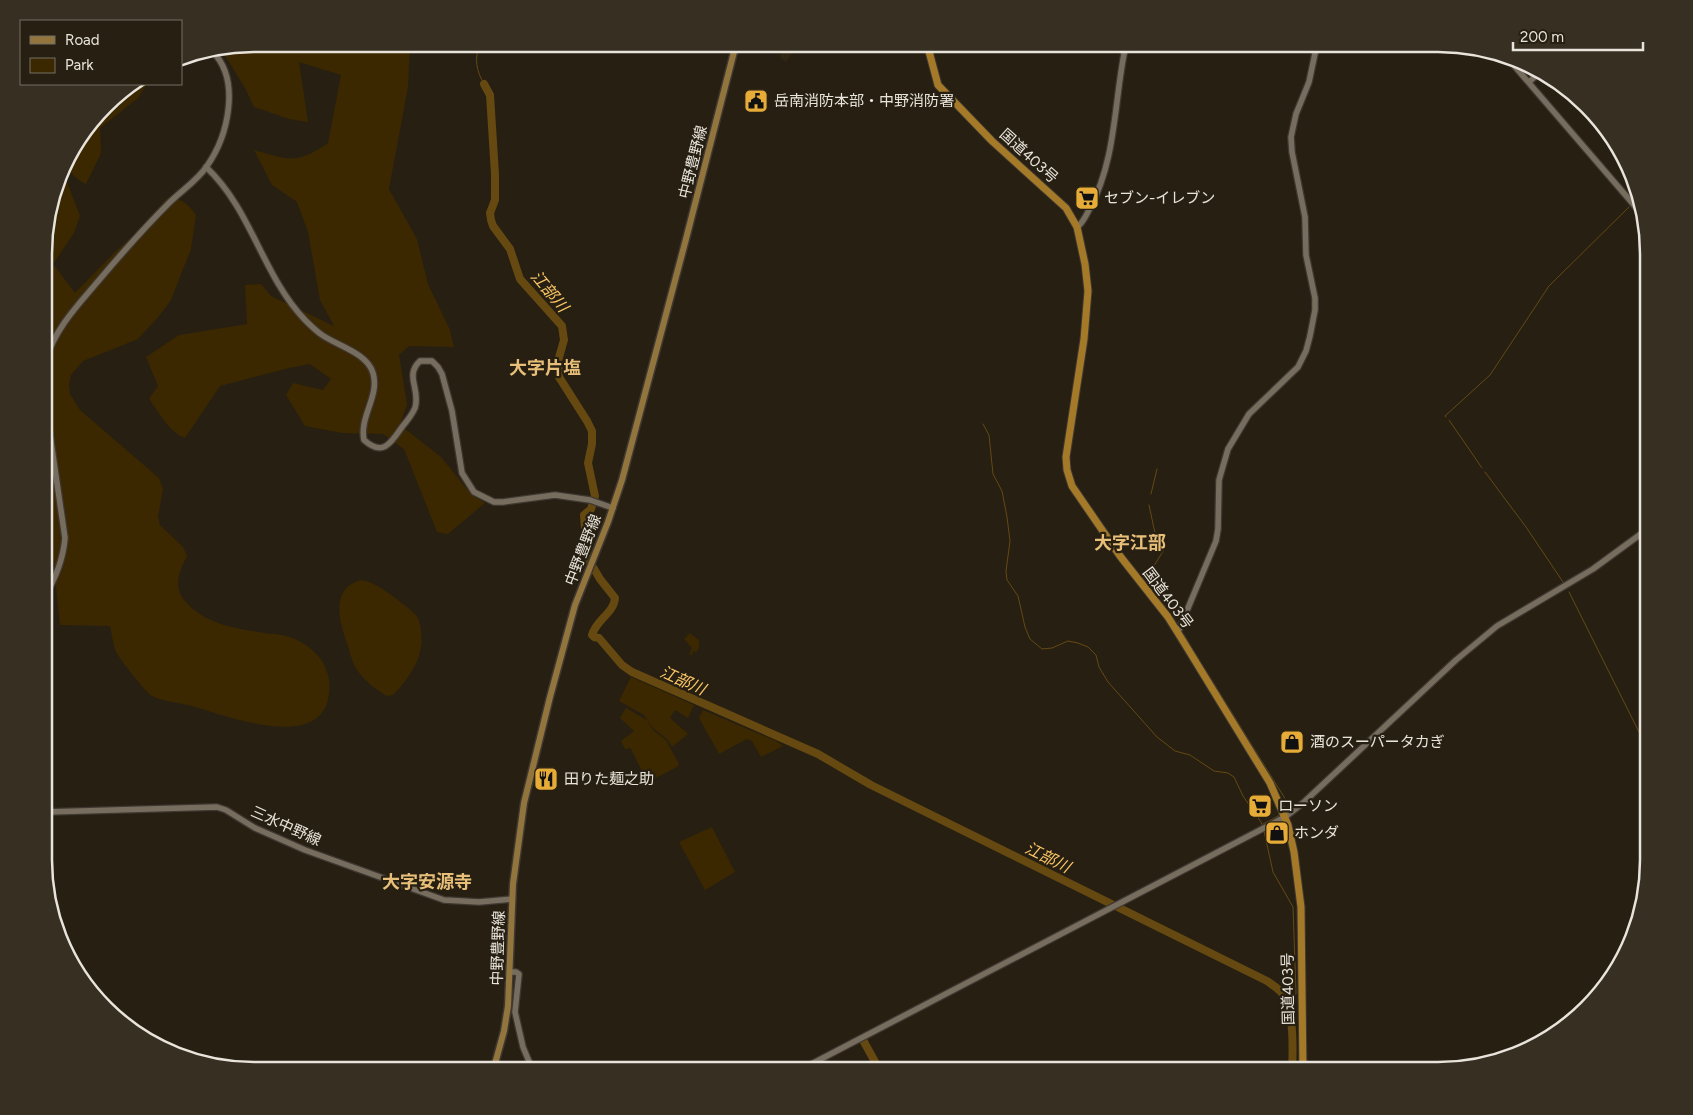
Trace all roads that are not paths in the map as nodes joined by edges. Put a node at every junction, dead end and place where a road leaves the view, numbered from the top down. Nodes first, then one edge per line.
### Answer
1 (734, 52) edge
2 (928, 52) edge
3 (1124, 52) edge
4 (1315, 52) edge
5 (216, 56) edge
6 (1517, 68) edge
7 (1535, 77) edge
8 (1529, 82) junction
9 (206, 167) junction
10 (1635, 206) edge
11 (1078, 227) junction
12 (52, 345) edge
13 (52, 448) edge
14 (613, 508) junction
15 (1640, 535) edge
16 (52, 583) edge
17 (1178, 632) junction
18 (52, 812) edge
19 (1285, 817) junction
20 (512, 898) junction
21 (510, 972) junction
22 (495, 1062) edge
23 (529, 1062) edge
24 (815, 1062) edge
25 (1303, 1062) edge

1 - 14 main road, 中野豊野線
2 - 11 highway, 国道403号
3 - 11 street
4 - 17 street
5 - 9 street
6 - 8 street
7 - 8 street
8 - 10 street
9 - 12 street
9 - 14 street
11 - 17 highway, 国道403号
13 - 16 street
14 - 20 main road, 中野豊野線
15 - 19 street
17 - 19 highway, 国道403号
18 - 20 street, 三水中野線
19 - 24 street
19 - 25 highway, 国道403号
20 - 21 main road, 中野豊野線
21 - 22 main road, 中野豊野線
21 - 23 street

